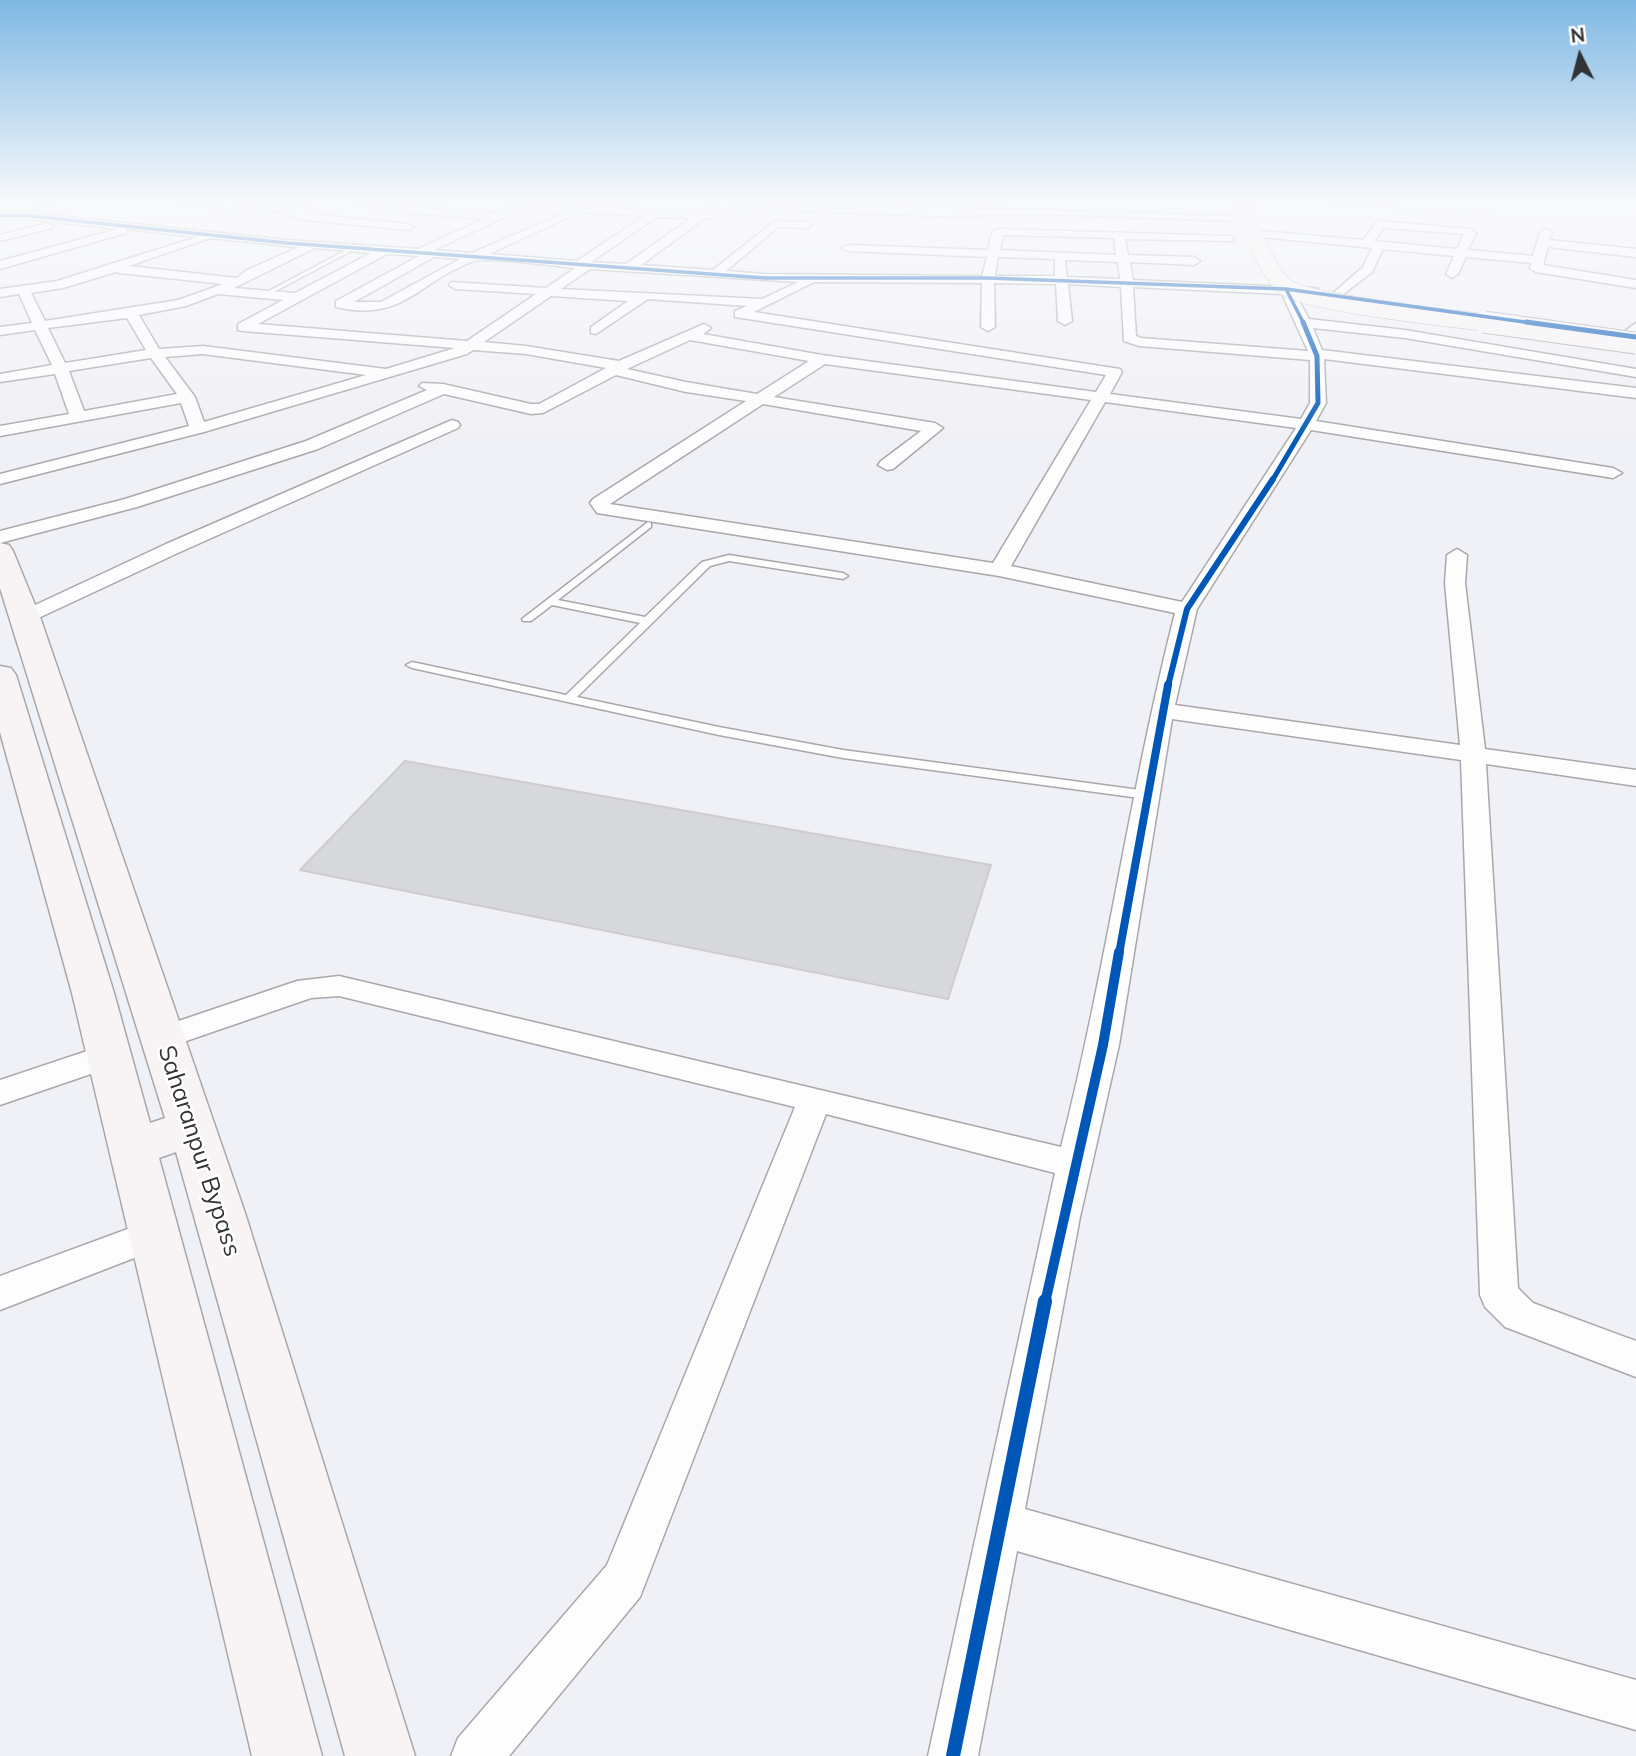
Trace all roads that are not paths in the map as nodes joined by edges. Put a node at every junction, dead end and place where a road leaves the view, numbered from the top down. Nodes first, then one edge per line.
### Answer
1 (37, 284) edge
2 (53, 284) edge
3 (233, 284) edge
4 (288, 284) edge
5 (322, 284) edge
6 (374, 284) edge
7 (424, 284) edge
8 (559, 284) edge
9 (658, 284) edge
10 (804, 284) edge
11 (988, 284) edge
12 (1060, 284) edge
13 (1127, 284) edge
14 (1201, 284) edge
15 (1283, 284) edge
16 (1346, 284) edge
17 (455, 285) dead end
18 (38, 288) junction
19 (23, 290) junction
20 (214, 290) junction
21 (0, 293) edge
22 (547, 293) junction
23 (267, 294) junction
24 (1337, 295) junction
25 (299, 296) junction
26 (642, 297) junction
27 (349, 299) junction
28 (764, 303) junction
29 (1293, 303) junction
30 (131, 313) junction
31 (729, 318) junction
32 (1065, 321) dead end
33 (39, 325) junction
34 (988, 327) dead end
35 (596, 330) dead end
36 (0, 331) edge
37 (687, 335) junction
38 (1634, 338) edge
39 (473, 345) junction
40 (157, 353) junction
41 (1317, 355) junction
42 (822, 359) junction
43 (60, 367) junction
44 (618, 368) junction
45 (1636, 373) edge
46 (385, 375) junction
47 (0, 377) edge
48 (443, 389) junction
49 (1636, 393) edge
50 (187, 397) junction
51 (761, 398) junction
52 (1098, 398) junction
53 (78, 416) junction
54 (452, 425) dead end
55 (1307, 425) junction
56 (198, 429) junction
57 (0, 431) edge
58 (887, 465) dead end
59 (1613, 473) dead end
60 (0, 479) edge
61 (648, 526) dead end
62 (0, 537) edge
63 (0, 551) edge
64 (1457, 555) dead end
65 (999, 570) junction
66 (843, 576) dead end
67 (550, 601) junction
68 (1187, 609) junction
69 (25, 617) junction
70 (527, 619) dead end
71 (647, 621) junction
72 (412, 665) dead end
73 (0, 675) edge
74 (569, 698) junction
75 (1161, 710) junction
76 (1472, 753) junction
77 (1636, 778) edge
78 (1147, 795) junction
79 (163, 1038) junction
80 (108, 1056) junction
81 (0, 1093) edge
82 (816, 1099) junction
83 (192, 1127) junction
84 (131, 1149) junction
85 (1074, 1164) junction
86 (152, 1235) junction
87 (0, 1293) edge
88 (1636, 1359) edge
89 (1000, 1524) junction
90 (1636, 1705) edge
91 (287, 1756) edge
92 (380, 1756) edge
93 (476, 1756) edge
94 (953, 1756) edge

1 - 18 street
2 - 18 street
3 - 20 street
4 - 23 lane
5 - 25 street
6 - 27 street
7 - 27 street
8 - 22 street
9 - 26 street
10 - 28 street
11 - 34 street
12 - 32 street
13 - 41 street
14 - 29 street
15 - 38 main road, bridge
16 - 24 street
17 - 22 street
18 - 19 street
19 - 21 street
19 - 33 street
20 - 23 street
20 - 30 street
22 - 26 street
22 - 39 street
23 - 25 street
24 - 29 street
24 - 38 street
25 - 27 street
25 - 39 street
26 - 28 street
26 - 35 street
28 - 31 street
29 - 38 street
29 - 41 street
29 - 45 street
30 - 33 street
30 - 40 street
31 - 37 street
31 - 52 street
33 - 36 street
33 - 43 street
37 - 42 street
37 - 44 street
39 - 44 street
39 - 46 street
40 - 43 street
40 - 46 street
40 - 50 street
41 - 49 street
41 - 55 street
42 - 51 street
42 - 52 street
43 - 47 street
43 - 53 street
44 - 48 street
44 - 51 street
46 - 48 street
46 - 56 street
48 - 62 street
50 - 53 street
50 - 56 street
51 - 58 street
51 - 65 street
52 - 55 street
52 - 65 street
53 - 57 street
54 - 69 street
55 - 59 street
55 - 68 street
56 - 60 street
61 - 67 lane
63 - 69 main road, Saharanpur Bypass
64 - 76 street
65 - 68 street
66 - 71 lane
67 - 70 lane
67 - 71 lane
68 - 75 street
69 - 79 main road, Saharanpur Bypass
71 - 74 lane
72 - 74 lane
73 - 80 main road
74 - 78 lane
75 - 76 street
75 - 78 street
76 - 77 street
76 - 88 street
78 - 85 street
79 - 82 street
79 - 83 main road, Saharanpur Bypass
80 - 81 street
80 - 84 main road
82 - 85 street
82 - 93 street
83 - 84 main road
83 - 92 main road, Saharanpur Bypass
84 - 86 main road
85 - 89 street
86 - 87 street
86 - 91 main road
89 - 90 street
89 - 94 street

